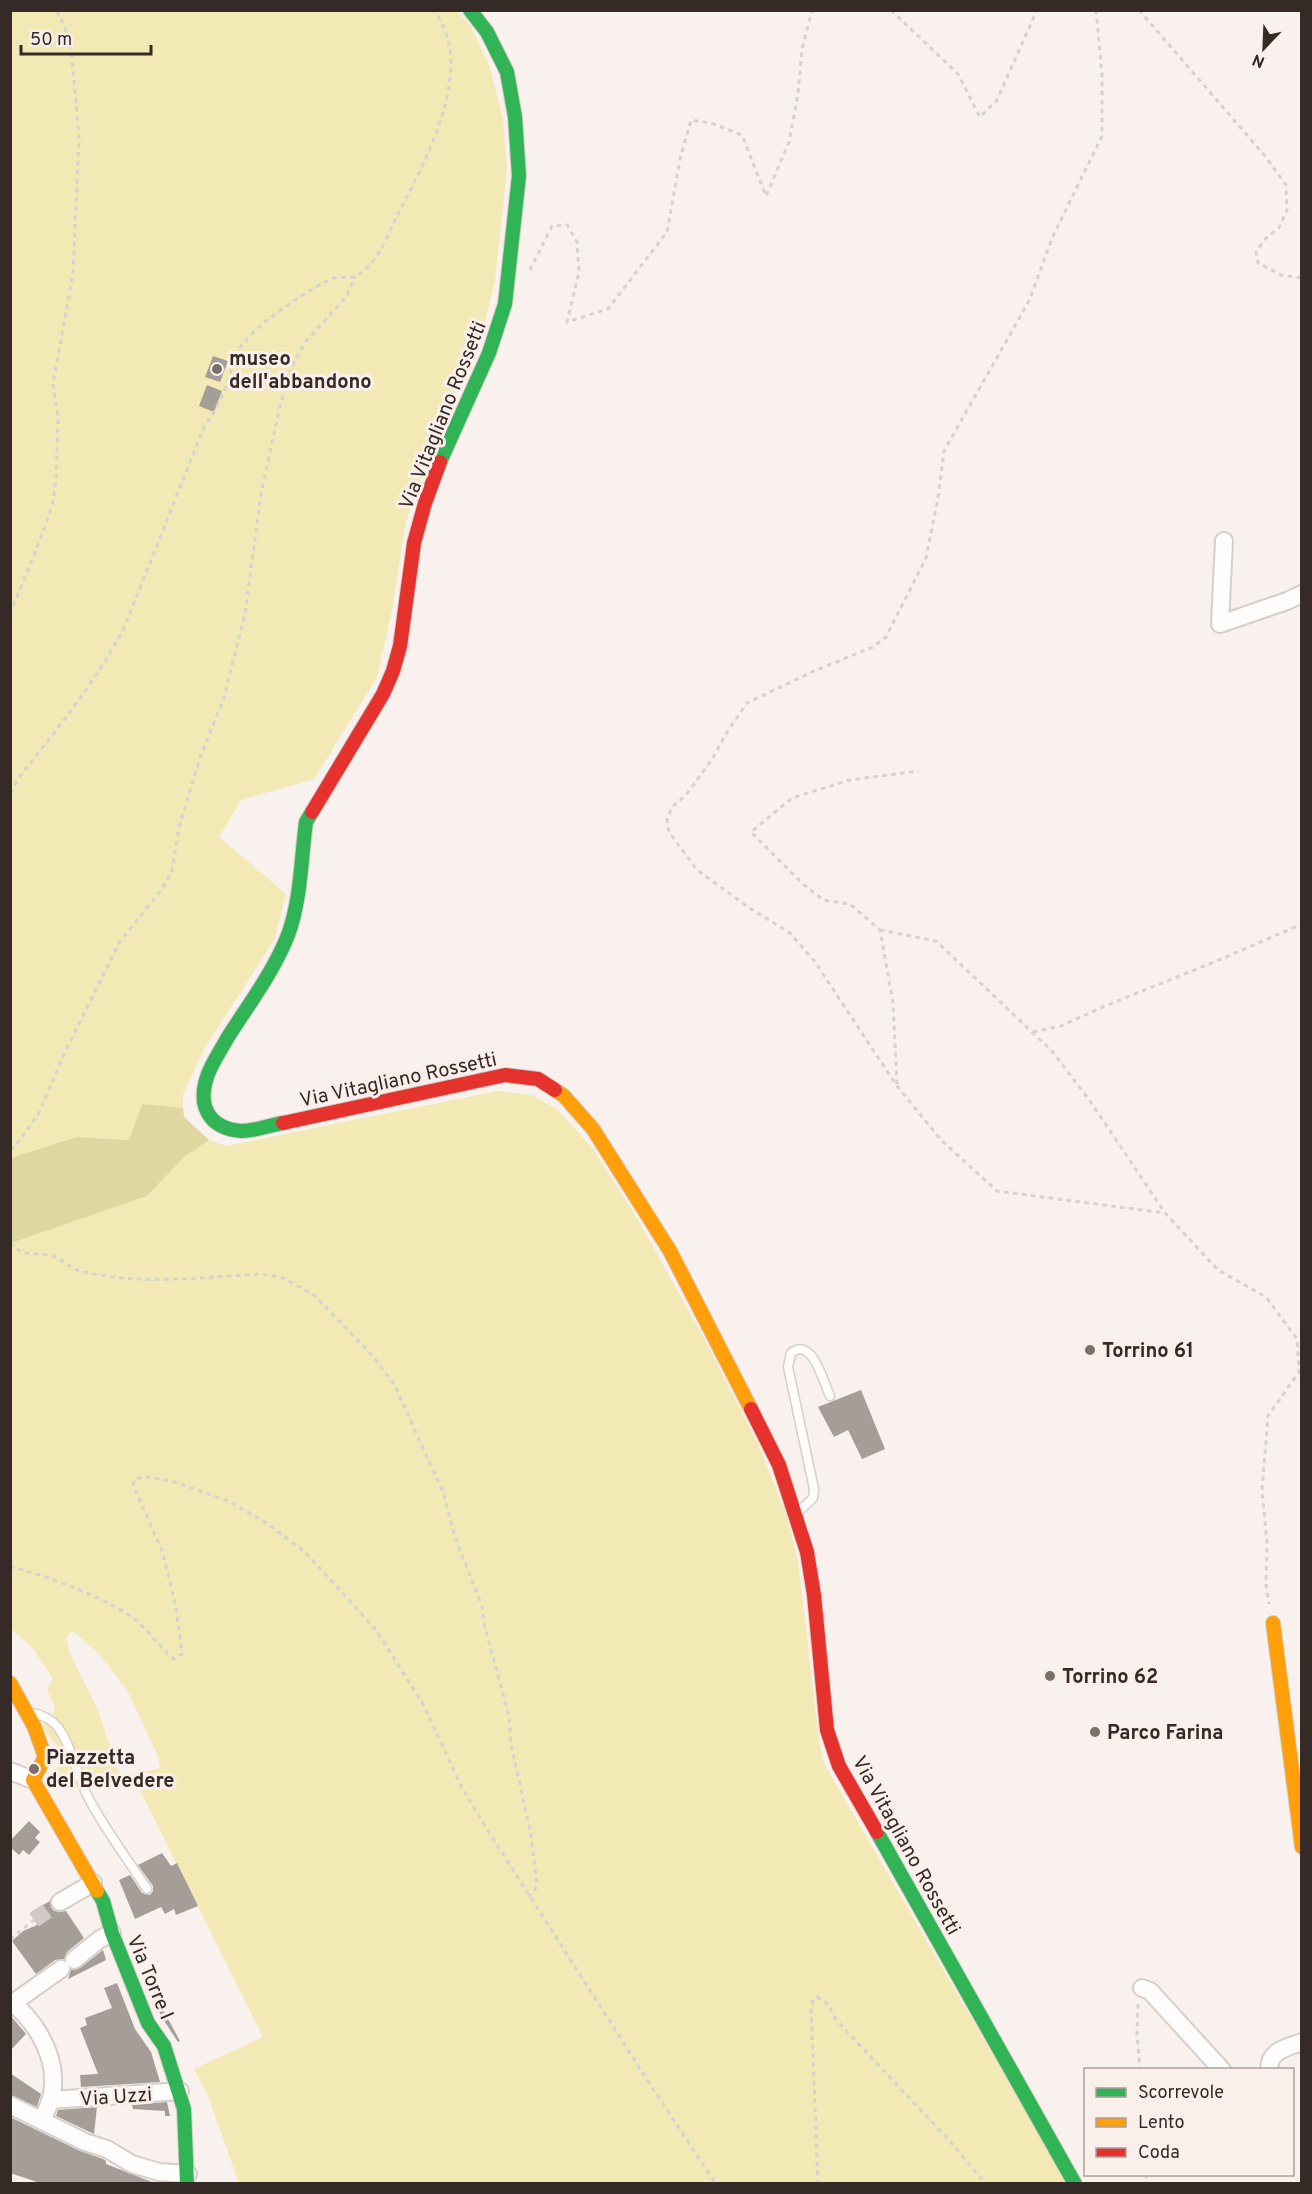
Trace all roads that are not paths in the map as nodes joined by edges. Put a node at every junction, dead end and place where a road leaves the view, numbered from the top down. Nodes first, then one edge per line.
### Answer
1 (470, 10) edge
2 (1224, 541) dead end
3 (1302, 594) edge
4 (830, 1396) dead end
5 (796, 1514) junction
6 (1273, 1623) road end
7 (12, 1685) edge
8 (27, 1712) junction
9 (10, 1771) edge
10 (33, 1780) junction
11 (1302, 1847) edge
12 (93, 1883) junction
13 (147, 1889) dead end
14 (60, 1902) tunnel mouth
15 (112, 1933) junction
16 (1142, 1988) road end
17 (12, 2002) edge
18 (1302, 2042) edge
19 (1220, 2068) edge
20 (1269, 2068) edge
21 (180, 2091) junction
22 (51, 2100) junction
23 (10, 2105) edge
24 (42, 2120) junction
25 (187, 2179) edge
26 (1075, 2184) edge

1 - 5 street, Via Vitagliano Rossetti
2 - 3 street
4 - 5 lane
5 - 26 street, Via Vitagliano Rossetti
6 - 11 street
7 - 8 street
8 - 10 street
8 - 13 lane
9 - 10 street
10 - 12 street, Via Torre I
12 - 14 street
12 - 15 street, Via Torre I
15 - 17 street
15 - 21 street, Via Torre I
16 - 19 street
17 - 22 street
18 - 20 street
21 - 22 street, Via Uzzi
21 - 25 street, Via Torre I
22 - 24 street
23 - 24 street
24 - 25 street

